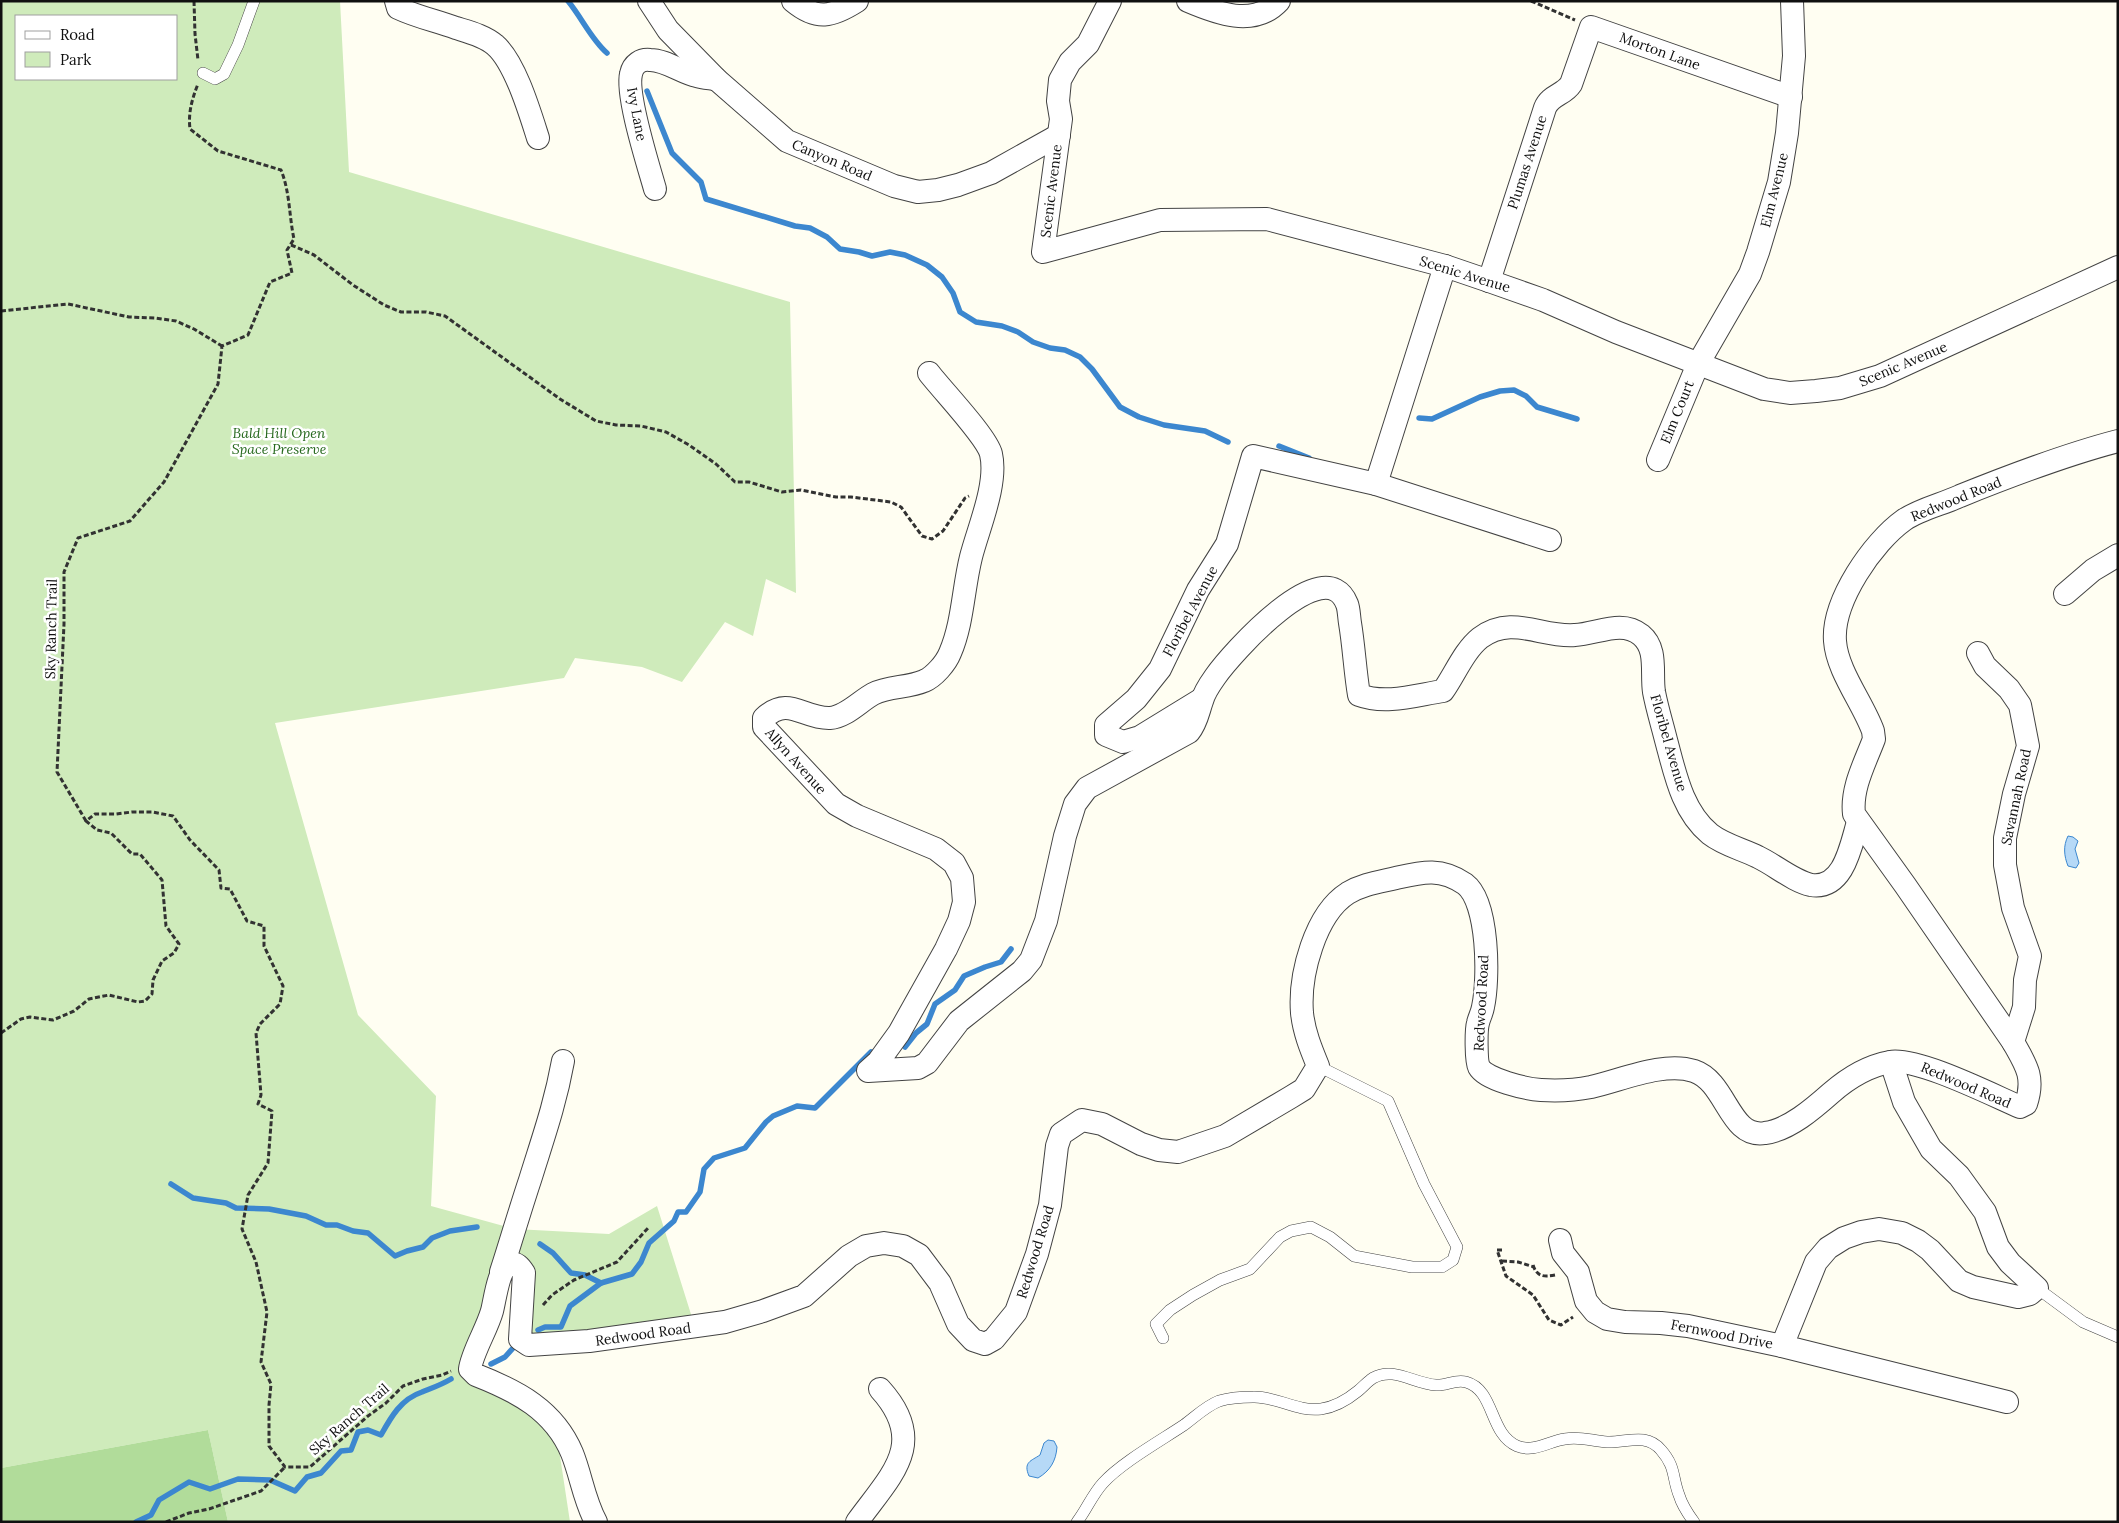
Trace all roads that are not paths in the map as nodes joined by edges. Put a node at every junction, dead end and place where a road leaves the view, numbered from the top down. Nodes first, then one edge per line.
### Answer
1 (254, 1) edge
2 (396, 1) edge
3 (649, 1) edge
4 (793, 1) edge
5 (857, 1) edge
6 (1110, 1) edge
7 (1188, 1) edge
8 (1279, 1) edge
9 (1792, 1) edge
10 (1591, 26) joint
11 (203, 73) road end
12 (716, 79) junction
13 (1791, 97) junction
14 (1059, 135) junction
15 (538, 138) dead end
16 (655, 189) dead end
17 (1445, 266) junction
18 (2118, 267) edge
19 (1489, 280) junction
20 (1698, 364) junction
21 (929, 374) dead end
22 (2118, 441) edge
23 (1658, 460) dead end
24 (1376, 484) junction
25 (1550, 540) dead end
26 (2118, 555) edge
27 (2065, 594) dead end
28 (1978, 654) dead end
29 (1202, 699) junction
30 (1858, 822) junction
31 (2012, 1042) junction
32 (563, 1061) dead end
33 (1891, 1062) junction
34 (1318, 1066) junction
35 (895, 1069) joint
36 (1560, 1240) dead end
37 (501, 1272) junction
38 (2037, 1288) junction
39 (2118, 1337) edge
40 (1163, 1338) dead end
41 (1782, 1346) junction
42 (880, 1389) dead end
43 (2007, 1402) dead end
44 (596, 1522) edge
45 (856, 1522) edge
46 (1078, 1522) edge
47 (1694, 1522) edge

1 - 11 lane
2 - 15 street
3 - 12 street, Canyon Road
4 - 5 street
6 - 14 street, Scenic Avenue
7 - 8 street
9 - 13 street, Elm Avenue
10 - 13 street, Morton Lane
10 - 19 street, Plumas Avenue
12 - 14 street, Canyon Road
12 - 16 street, Ivy Lane
13 - 20 street, Elm Avenue
14 - 17 street, Scenic Avenue
17 - 19 street, Scenic Avenue
17 - 24 street
18 - 20 street, Scenic Avenue
19 - 20 street, Scenic Avenue
20 - 23 street, Elm Court
21 - 35 street, Allyn Avenue
22 - 30 street, Redwood Road
24 - 25 street, Floribel Avenue
24 - 29 street, Floribel Avenue
26 - 27 street
28 - 31 street, Savannah Road
29 - 30 street, Floribel Avenue
29 - 35 street, Floribel Avenue
30 - 31 street, Redwood Road
31 - 33 street, Redwood Road
32 - 37 street
33 - 34 street, Redwood Road
33 - 38 street
34 - 37 street, Redwood Road
34 - 40 lane
36 - 41 street, Fernwood Drive
37 - 44 street
38 - 39 lane
38 - 41 street, Fernwood Drive
41 - 43 street, Fernwood Drive
42 - 45 street
46 - 47 lane

